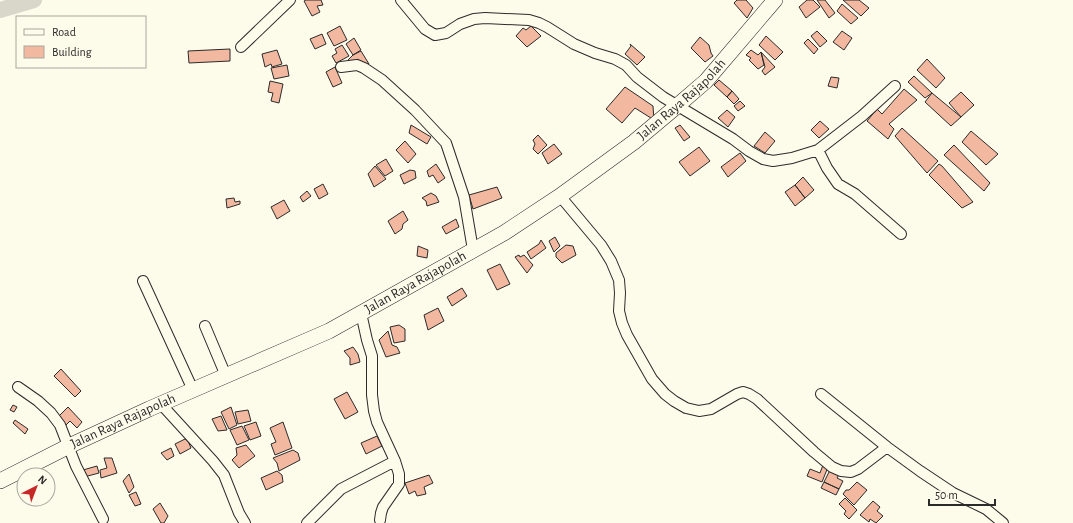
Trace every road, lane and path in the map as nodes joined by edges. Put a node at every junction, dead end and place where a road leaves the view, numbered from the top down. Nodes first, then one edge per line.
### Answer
1 (290, 0) edge
2 (401, 0) edge
3 (775, 0) edge
4 (241, 47) dead end
5 (340, 67) dead end
6 (895, 86) dead end
7 (677, 106) junction
8 (818, 150) junction
9 (560, 196) junction
10 (901, 234) dead end
11 (473, 250) junction
12 (143, 281) dead end
13 (361, 313) junction
14 (205, 326) dead end
15 (226, 376) junction
16 (18, 387) dead end
17 (193, 390) junction
18 (821, 394) dead end
19 (161, 404) junction
20 (68, 446) junction
21 (887, 447) junction
22 (396, 461) junction
23 (0, 481) edge
24 (103, 519) dead end
25 (380, 520) dead end
26 (245, 523) edge
27 (307, 523) edge
28 (1003, 523) edge

1 - 4 street
2 - 7 street
3 - 7 highway, Jalan Raya Rajapolah
5 - 11 street
6 - 8 street
7 - 8 street
7 - 9 highway, Jalan Raya Rajapolah
8 - 10 street
9 - 11 highway, Jalan Raya Rajapolah
9 - 21 street
11 - 13 highway, Jalan Raya Rajapolah
12 - 17 street
13 - 15 highway, Jalan Raya Rajapolah
13 - 22 street
14 - 15 street
15 - 17 highway, Jalan Raya Rajapolah
16 - 20 street
17 - 19 highway, Jalan Raya Rajapolah
18 - 21 street
19 - 20 highway, Jalan Raya Rajapolah
19 - 26 street
20 - 23 highway, Jalan Raya Rajapolah
20 - 24 street
21 - 28 street
22 - 25 street
22 - 27 street

